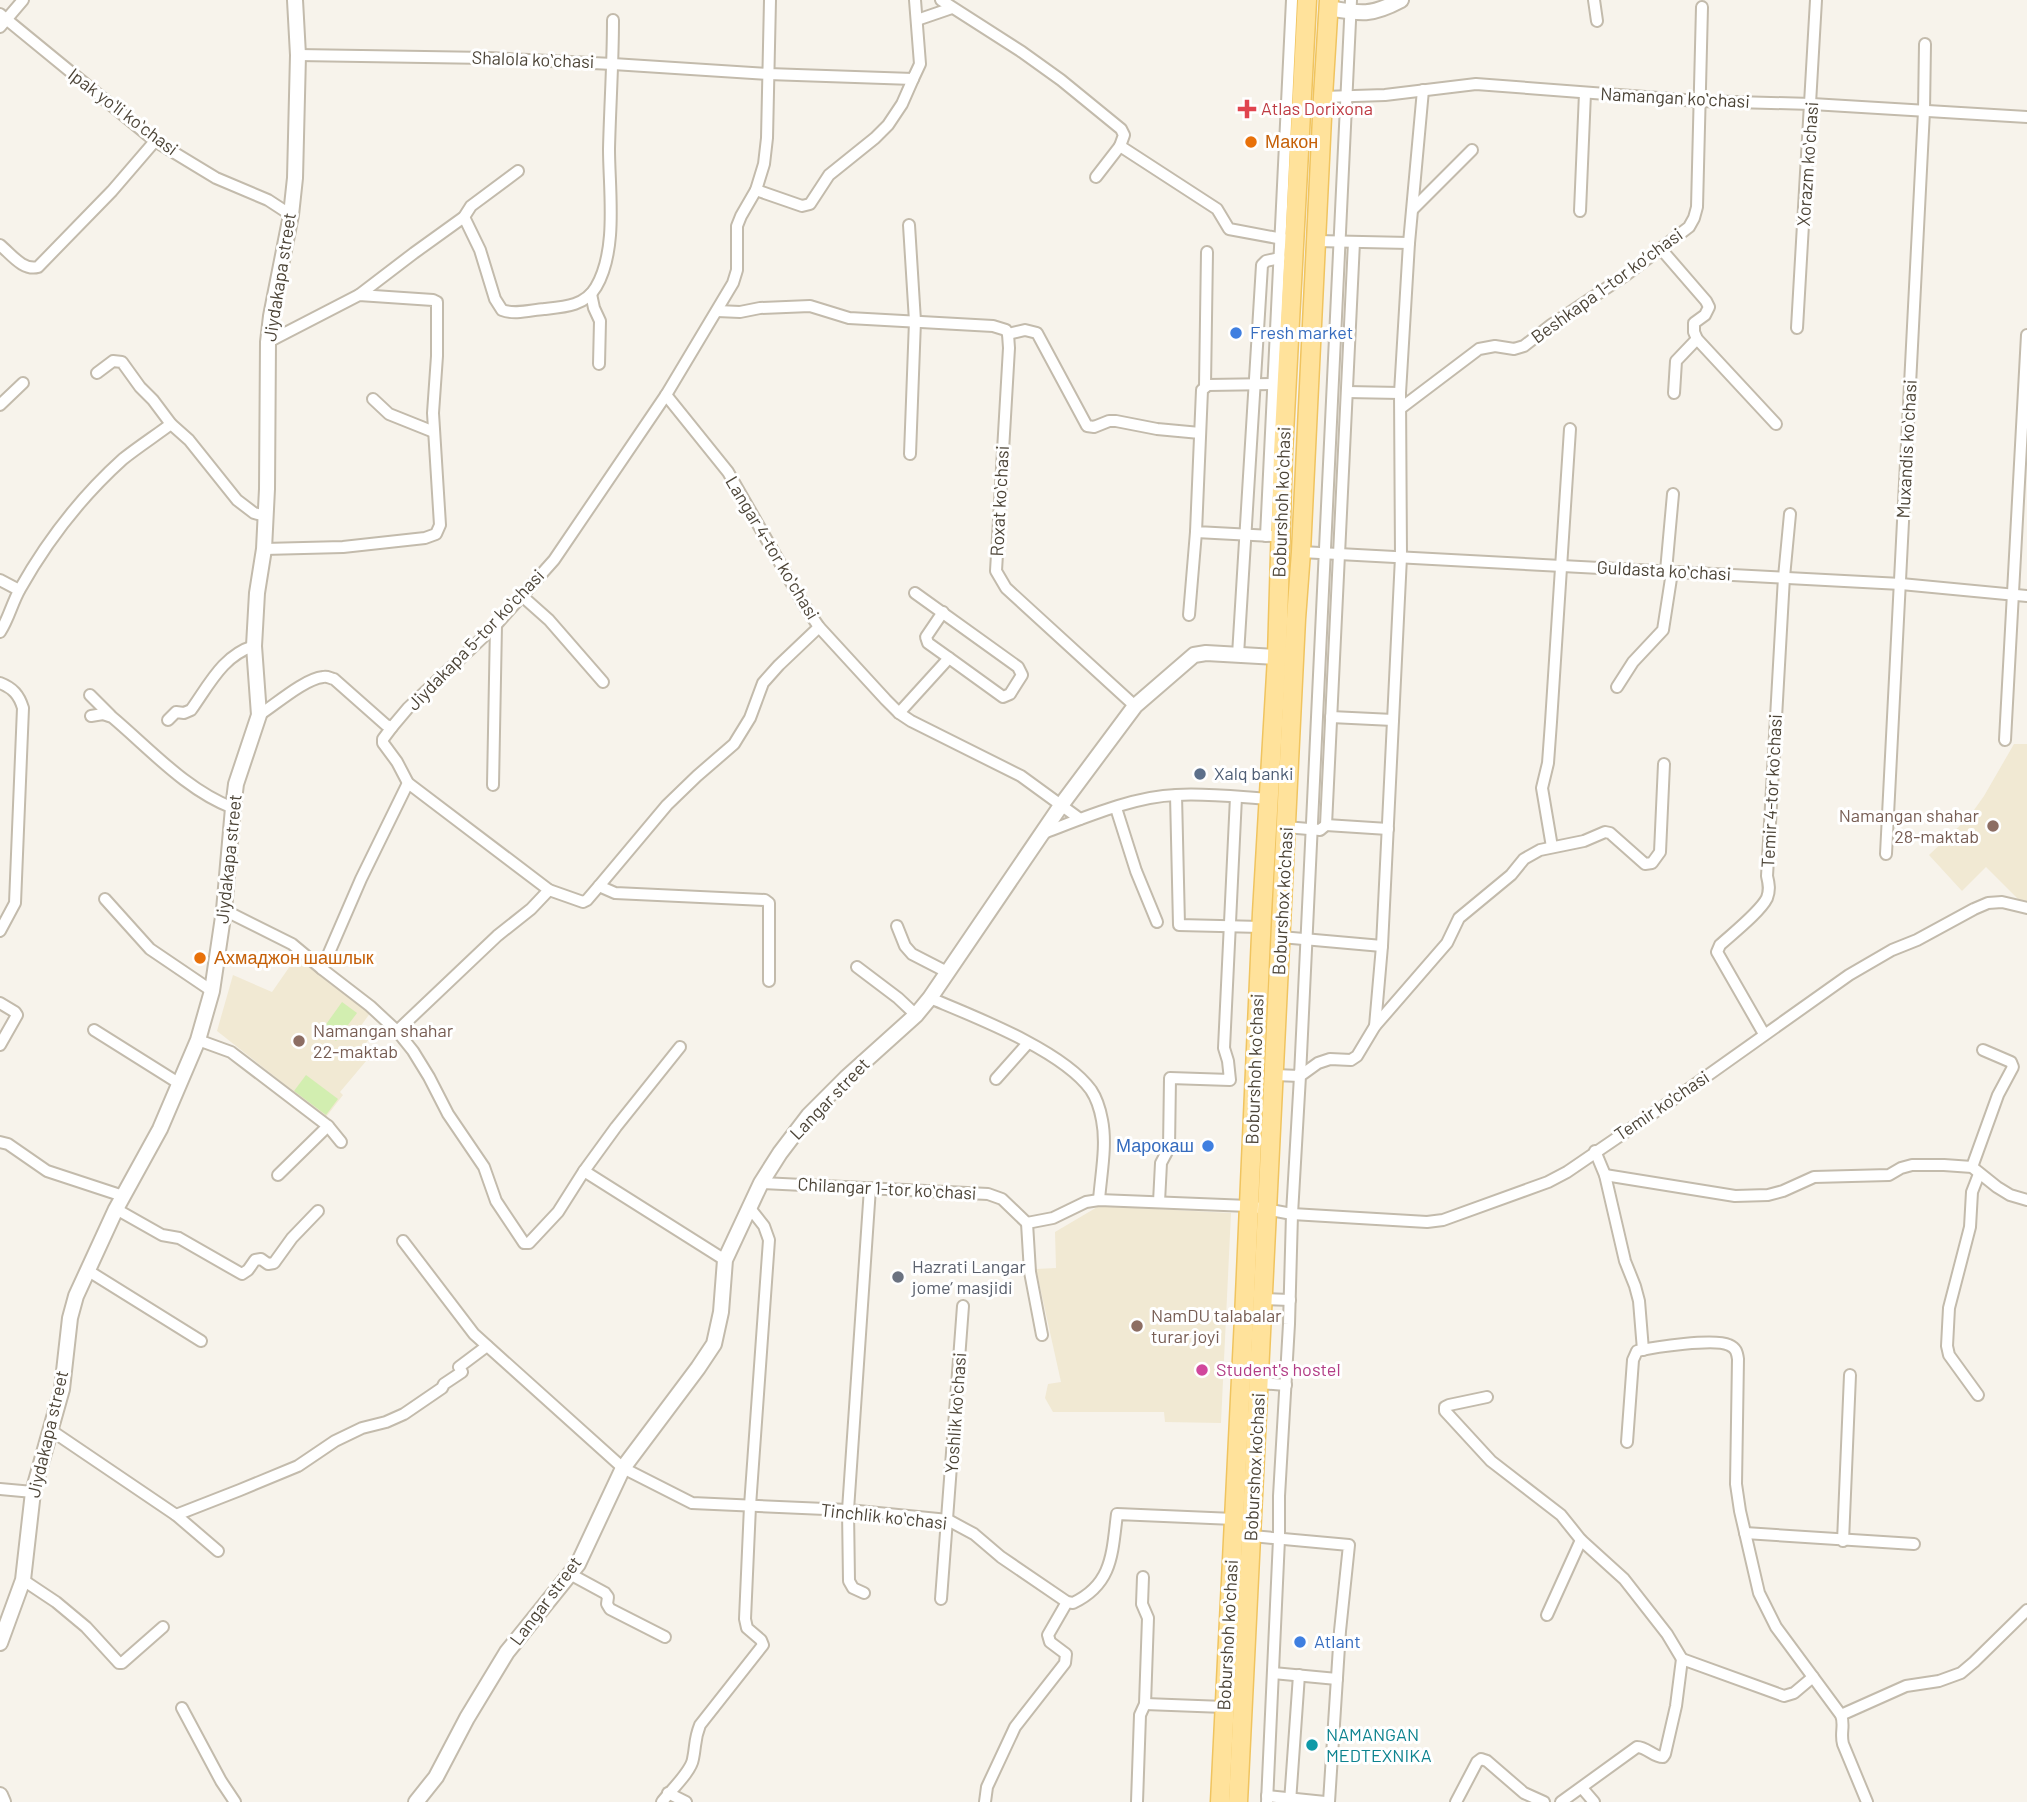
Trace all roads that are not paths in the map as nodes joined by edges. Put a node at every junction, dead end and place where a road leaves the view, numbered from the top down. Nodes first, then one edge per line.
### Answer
1 (23, 0) edge
2 (295, 0) edge
3 (770, 0) edge
4 (915, 0) edge
5 (941, 0) edge
6 (1292, 0) edge
7 (1307, 0) edge
8 (1401, 0) edge
9 (1594, 0) edge
10 (1816, 0) edge
11 (1329, 4) edge
12 (1351, 6) edge
13 (1702, 7) dead end
14 (952, 8) junction
15 (2, 20) edge
16 (613, 20) dead end
17 (917, 20) junction
18 (1597, 21) dead end
19 (1925, 44) dead end
20 (1326, 54) junction
21 (299, 55) junction
22 (1349, 55) junction
23 (612, 64) junction
24 (768, 74) junction
25 (913, 79) junction
26 (1423, 90) junction
27 (1585, 93) junction
28 (1347, 96) junction
29 (1323, 97) junction
30 (1698, 101) junction
31 (1812, 104) junction
32 (1924, 111) junction
33 (2027, 117) edge
34 (155, 141) junction
35 (1120, 146) junction
36 (1472, 150) dead end
37 (1320, 163) junction
38 (1343, 164) junction
39 (518, 171) dead end
40 (1096, 177) dead end
41 (756, 190) junction
42 (1413, 209) junction
43 (1580, 211) dead end
44 (291, 215) junction
45 (464, 217) junction
46 (909, 225) dead end
47 (1288, 241) junction
48 (1316, 242) junction
49 (1340, 242) junction
50 (1354, 242) junction
51 (1409, 243) junction
52 (0, 245) edge
53 (1661, 249) junction
54 (1208, 252) dead end
55 (1280, 258) junction
56 (591, 294) junction
57 (359, 295) junction
58 (717, 311) junction
59 (915, 321) junction
60 (1797, 328) dead end
61 (1009, 334) junction
62 (1259, 334) junction
63 (1283, 335) junction
64 (2027, 335) edge
65 (1697, 339) junction
66 (268, 342) junction
67 (599, 364) dead end
68 (97, 373) dead end
69 (23, 383) dead end
70 (1256, 384) junction
71 (1280, 384) junction
72 (1205, 386) junction
73 (1347, 392) junction
74 (1400, 393) junction
75 (1674, 393) dead end
76 (666, 395) junction
77 (373, 399) dead end
78 (0, 405) edge
79 (1401, 408) junction
80 (171, 424) junction
81 (1776, 424) dead end
82 (1570, 429) dead end
83 (434, 432) junction
84 (1200, 433) junction
85 (910, 454) dead end
86 (1673, 494) dead end
87 (1790, 514) dead end
88 (266, 516) junction
89 (1196, 532) junction
90 (1246, 534) junction
91 (1274, 536) junction
92 (264, 549) junction
93 (1301, 552) junction
94 (1325, 554) junction
95 (1339, 554) junction
96 (1401, 557) junction
97 (1561, 566) junction
98 (1669, 572) junction
99 (1784, 578) junction
100 (0, 580) edge
101 (1901, 584) junction
102 (19, 590) junction
103 (915, 593) dead end
104 (522, 596) junction
105 (2014, 596) junction
106 (2027, 596) edge
107 (943, 612) junction
108 (1189, 615) dead end
109 (496, 625) junction
110 (819, 627) junction
111 (0, 632) edge
112 (254, 646) junction
113 (1238, 655) junction
114 (1277, 657) junction
115 (949, 658) junction
116 (603, 682) dead end
117 (0, 683) edge
118 (1617, 687) dead end
119 (89, 695) dead end
120 (1135, 706) junction
121 (898, 713) junction
122 (259, 715) junction
123 (91, 716) dead end
124 (112, 717) junction
125 (1331, 717) junction
126 (168, 720) dead end
127 (1393, 720) junction
128 (392, 727) junction
129 (2006, 740) dead end
130 (1664, 764) dead end
131 (408, 783) junction
132 (493, 785) dead end
133 (1177, 794) junction
134 (1236, 797) junction
135 (1268, 799) junction
136 (1062, 804) junction
137 (233, 808) junction
138 (1116, 808) junction
139 (1080, 819) junction
140 (1326, 825) junction
141 (1286, 827) junction
142 (1388, 828) junction
143 (1311, 829) junction
144 (1041, 834) junction
145 (1552, 847) junction
146 (1886, 854) dead end
147 (599, 886) junction
148 (549, 890) junction
149 (105, 899) dead end
150 (2027, 908) edge
151 (224, 910) junction
152 (1157, 922) dead end
153 (897, 926) dead end
154 (1229, 926) junction
155 (1261, 927) junction
156 (0, 931) edge
157 (1281, 937) junction
158 (1306, 939) junction
159 (1382, 946) junction
160 (856, 967) dead end
161 (322, 969) junction
162 (947, 972) junction
163 (769, 981) dead end
164 (212, 991) junction
165 (930, 998) junction
166 (0, 1003) edge
167 (916, 1014) junction
168 (1375, 1026) junction
169 (94, 1030) dead end
170 (397, 1031) junction
171 (1764, 1034) junction
172 (198, 1040) junction
173 (1028, 1043) junction
174 (0, 1045) edge
175 (680, 1047) dead end
176 (1983, 1050) dead end
177 (1275, 1075) junction
178 (1300, 1076) junction
179 (996, 1079) dead end
180 (180, 1084) junction
181 (328, 1126) junction
182 (0, 1142) edge
183 (341, 1142) dead end
184 (1595, 1151) junction
185 (584, 1171) junction
186 (1976, 1171) junction
187 (278, 1175) dead end
188 (1605, 1175) junction
189 (761, 1183) junction
190 (870, 1188) junction
191 (1099, 1200) junction
192 (2027, 1200) edge
193 (120, 1202) junction
194 (1160, 1202) junction
195 (1249, 1206) junction
196 (749, 1207) junction
197 (1268, 1210) junction
198 (318, 1211) dead end
199 (1292, 1214) junction
200 (1027, 1223) junction
201 (403, 1241) dead end
202 (725, 1260) junction
203 (87, 1270) junction
204 (1264, 1298) junction
205 (1290, 1300) junction
206 (963, 1306) dead end
207 (1042, 1335) dead end
208 (201, 1341) dead end
209 (487, 1346) junction
210 (1643, 1350) junction
211 (1850, 1375) dead end
212 (1260, 1383) junction
213 (1286, 1385) junction
214 (1978, 1395) dead end
215 (1487, 1397) dead end
216 (52, 1431) junction
217 (1627, 1442) dead end
218 (623, 1468) junction
219 (0, 1489) edge
220 (33, 1492) junction
221 (750, 1506) junction
222 (848, 1510) junction
223 (176, 1514) junction
224 (1234, 1519) junction
225 (948, 1520) junction
226 (1745, 1533) junction
227 (1252, 1536) junction
228 (1279, 1539) junction
229 (1581, 1540) junction
230 (1843, 1541) junction
231 (1914, 1544) dead end
232 (218, 1551) dead end
233 (570, 1574) junction
234 (1143, 1577) dead end
235 (23, 1580) junction
236 (864, 1592) dead end
237 (941, 1599) dead end
238 (1067, 1602) junction
239 (2027, 1610) edge
240 (1547, 1615) dead end
241 (163, 1627) dead end
242 (664, 1637) dead end
243 (0, 1643) edge
244 (1682, 1659) junction
245 (1273, 1673) junction
246 (1299, 1675) junction
247 (1814, 1677) junction
248 (1336, 1679) junction
249 (1145, 1704) junction
250 (1224, 1707) junction
251 (182, 1708) dead end
252 (1841, 1715) junction
253 (1582, 1788) junction
254 (0, 1794) edge
255 (665, 1798) edge
256 (1267, 1799) edge
257 (1291, 1800) edge
258 (4, 1802) edge
259 (235, 1802) edge
260 (416, 1802) edge
261 (686, 1802) edge
262 (985, 1802) edge
263 (1137, 1802) edge
264 (1220, 1802) edge
265 (1238, 1802) edge
266 (1327, 1802) edge
267 (1456, 1802) edge
268 (1544, 1802) edge
269 (1561, 1802) edge
270 (1594, 1802) edge
271 (1867, 1802) edge

1 - 15 street
2 - 21 street, Jiydakapa street
3 - 24 street, Jiydakapa 5-tor koʻchasi
4 - 17 street
5 - 14 street
6 - 47 street
7 - 47 main road, Boburshoh koʻchasi
8 - 12 street
9 - 18 street
10 - 31 street, Xorazm koʻchasi
11 - 12 street
11 - 20 main road, Boburshox ko'chasi
12 - 22 street
13 - 30 street, Beshkapa 1-tor koʼchasi
14 - 17 street
14 - 35 street
15 - 34 street, Ipak yoʻli koʻchasi
16 - 23 street
17 - 25 street
19 - 32 street, Muxandis koʻchasi
20 - 22 street
20 - 29 main road, Boburshox ko'chasi
21 - 23 street, Shalola koʻchasi
21 - 44 street, Jiydakapa street
22 - 28 street
23 - 24 street, Shalola koʻchasi
23 - 56 street
24 - 25 street, Shalola koʻchasi
24 - 41 street, Jiydakapa 5-tor koʻchasi
25 - 41 street
26 - 27 street, Namangan koʻchasi
26 - 28 street, Namangan koʻchasi
26 - 42 street
27 - 30 street, Namangan koʻchasi
27 - 43 street
28 - 29 street, Namangan koʻchasi
28 - 38 street
29 - 37 main road, Boburshox ko'chasi
30 - 31 street, Namangan koʻchasi
30 - 53 street, Beshkapa 1-tor koʼchasi
31 - 32 street, Namangan koʻchasi
31 - 60 street, Xorazm koʻchasi
32 - 33 street, Namangan koʻchasi
32 - 101 street, Muxandis koʻchasi
34 - 44 street, Ipak yoʻli koʻchasi
34 - 52 street
35 - 40 street
35 - 47 street
36 - 42 street
37 - 38 street
37 - 48 main road, Boburshox ko'chasi
38 - 49 street
39 - 45 street
41 - 58 street, Jiydakapa 5-tor koʻchasi
42 - 51 street
44 - 66 street, Jiydakapa street
45 - 56 street
45 - 57 street
46 - 59 street
47 - 55 street
47 - 63 main road, Boburshoh koʻchasi
48 - 49 street
48 - 93 main road, Boburshox ko'chasi
49 - 50 street
49 - 94 street
50 - 51 street
50 - 73 street
51 - 74 street
53 - 65 street
53 - 79 street, Beshkapa 1-tor koʼchasi
54 - 72 street
55 - 62 street
55 - 63 street
56 - 67 street
57 - 66 street
57 - 83 street
58 - 59 street
58 - 76 street, Jiydakapa 5-tor koʻchasi
59 - 61 street
59 - 85 street
61 - 84 street
61 - 120 street, Roxat koʻchasi
62 - 63 street
62 - 70 street
63 - 71 main road, Boburshoh koʻchasi
64 - 105 street
65 - 75 street
65 - 81 street
66 - 88 street, Jiydakapa street
68 - 80 street
69 - 78 street
70 - 71 street
70 - 72 street
70 - 90 street
71 - 91 main road, Boburshoh koʻchasi
72 - 84 street
73 - 74 street
73 - 95 street
74 - 79 street
76 - 104 street, Jiydakapa 5-tor koʻchasi
76 - 110 street, Langar 4-tor koʻchasi
77 - 83 street
79 - 96 street
80 - 88 street
80 - 102 street
82 - 97 street
83 - 92 street
84 - 89 street
86 - 98 street
87 - 99 street, Temir 4-tor koʻchasi
88 - 92 street, Jiydakapa street
89 - 90 street
89 - 108 street
90 - 91 street
90 - 113 street
91 - 114 main road, Boburshoh koʻchasi
92 - 112 street, Jiydakapa street
93 - 94 street, Guldasta koʻchasi
93 - 141 main road, Boburshox ko'chasi
94 - 95 street, Guldasta koʻchasi
94 - 143 street
95 - 96 street, Guldasta koʻchasi
95 - 125 street
96 - 97 street, Guldasta koʻchasi
96 - 127 street
97 - 98 street, Guldasta koʻchasi
97 - 145 street
98 - 99 street, Guldasta koʻchasi
98 - 118 street
99 - 101 street, Guldasta koʻchasi
99 - 171 street, Temir 4-tor koʻchasi
100 - 102 street
101 - 105 street, Guldasta koʻchasi
101 - 146 street, Muxandis koʻchasi
102 - 111 street
103 - 107 street
104 - 109 street, Jiydakapa 5-tor koʻchasi
104 - 116 street
105 - 106 street, Guldasta koʻchasi
105 - 129 street
107 - 115 street
107 - 115 street
109 - 128 street, Jiydakapa 5-tor koʻchasi
109 - 132 street
110 - 121 street, Langar 4-tor koʻchasi
110 - 147 street
112 - 122 street, Jiydakapa street
112 - 126 street
113 - 114 street, Langar street
113 - 120 street, Langar street
114 - 135 main road, Boburshoh koʻchasi
115 - 121 street
117 - 156 street
119 - 124 street
120 - 136 street, Langar street
121 - 136 street, Langar 4-tor koʻchasi
122 - 128 street
122 - 137 street, Jiydakapa street
123 - 124 street
124 - 137 street
125 - 127 street
125 - 140 street
127 - 142 street
128 - 131 street
130 - 145 street
131 - 148 street
131 - 161 street
133 - 134 street
133 - 138 street
133 - 154 street
134 - 135 street
134 - 154 street
135 - 155 main road, Boburshoh koʻchasi
136 - 139 street, Langar 4-tor koʻchasi
136 - 144 street, Langar street
137 - 151 street, Jiydakapa street
138 - 139 street
138 - 152 street
139 - 144 street
140 - 142 street
140 - 143 street
141 - 143 street
141 - 157 main road, Boburshox ko'chasi
142 - 159 street
143 - 158 street
144 - 162 street, Langar street
145 - 168 street
147 - 148 street
147 - 163 street
148 - 170 street
149 - 164 street
150 - 171 street, Temir ko'chasi
151 - 161 street
151 - 164 street, Jiydakapa street
153 - 162 street
154 - 155 street
154 - 194 street
155 - 195 main road, Boburshoh koʻchasi
157 - 158 street
157 - 177 main road, Boburshox ko'chasi
158 - 159 street
158 - 178 street
159 - 168 street
160 - 167 street
161 - 170 street
162 - 165 street, Langar street
164 - 172 street, Jiydakapa street
165 - 167 street, Langar street
165 - 173 street
166 - 174 street
167 - 189 street, Langar street
168 - 178 street
169 - 180 street
170 - 185 street
171 - 184 street, Temir ko'chasi
172 - 180 street, Jiydakapa street
172 - 181 street
173 - 179 street
173 - 191 street
175 - 185 street
176 - 186 street
177 - 178 street
177 - 197 main road, Boburshox ko'chasi
178 - 199 street
180 - 193 street, Jiydakapa street
181 - 183 street
181 - 187 street
182 - 193 street
184 - 188 street
184 - 199 street, Temir ko'chasi
185 - 202 street
186 - 188 street
186 - 192 street
186 - 214 street
188 - 210 street
189 - 190 street, Chilangar 1-tor koʻchasi
189 - 196 street, Langar street
190 - 200 street, Chilangar 1-tor koʻchasi
190 - 222 street
191 - 194 street
191 - 200 street
193 - 198 street
193 - 203 street, Jiydakapa street
194 - 195 street
195 - 197 street, Temir ko'chasi
195 - 224 main road, Boburshoh koʻchasi
196 - 202 street, Langar street
196 - 221 street
197 - 199 street, Temir ko'chasi
197 - 204 main road, Boburshox ko'chasi
199 - 205 street
200 - 207 street
201 - 209 street, Tinchlik koʻchasi
202 - 218 street, Langar street
203 - 208 street
203 - 216 street, Jiydakapa street
204 - 205 street
204 - 212 main road, Boburshox ko'chasi
205 - 213 street
206 - 225 street, Yoshlik koʻchasi
209 - 218 street, Tinchlik koʻchasi
209 - 223 street
210 - 217 street
210 - 226 street
211 - 230 street
212 - 213 street
212 - 227 main road, Boburshox ko'chasi
213 - 228 street
215 - 229 street
216 - 220 street, Jiydakapa street
216 - 223 street
218 - 221 street, Tinchlik koʻchasi
218 - 233 street, Langar street
219 - 220 street
220 - 235 street, Jiydakapa street
221 - 222 street, Tinchlik koʻchasi
221 - 255 street
222 - 225 street, Tinchlik koʻchasi
222 - 236 street
223 - 232 street
224 - 238 street
224 - 250 main road, Boburshoh koʻchasi
225 - 237 street, Yoshlik koʻchasi
225 - 238 street, Tinchlik koʻchasi
226 - 230 street
226 - 247 street
227 - 228 street
227 - 265 main road, Boburshox ko'chasi
228 - 245 street
228 - 248 street
229 - 240 street
229 - 244 street
230 - 231 street
233 - 242 street
233 - 260 street, Langar street
234 - 249 street
235 - 241 street
235 - 243 street, Jiydakapa street
238 - 262 street
239 - 252 street
244 - 247 street
244 - 253 street
245 - 246 street
245 - 256 street
246 - 248 street
246 - 257 street
247 - 252 street
248 - 266 street
249 - 250 street
249 - 263 street
250 - 264 main road, Boburshoh koʻchasi
251 - 259 street
252 - 271 street
253 - 269 street
253 - 270 street
254 - 258 street
255 - 261 street
256 - 257 street
257 - 266 street
267 - 268 street

